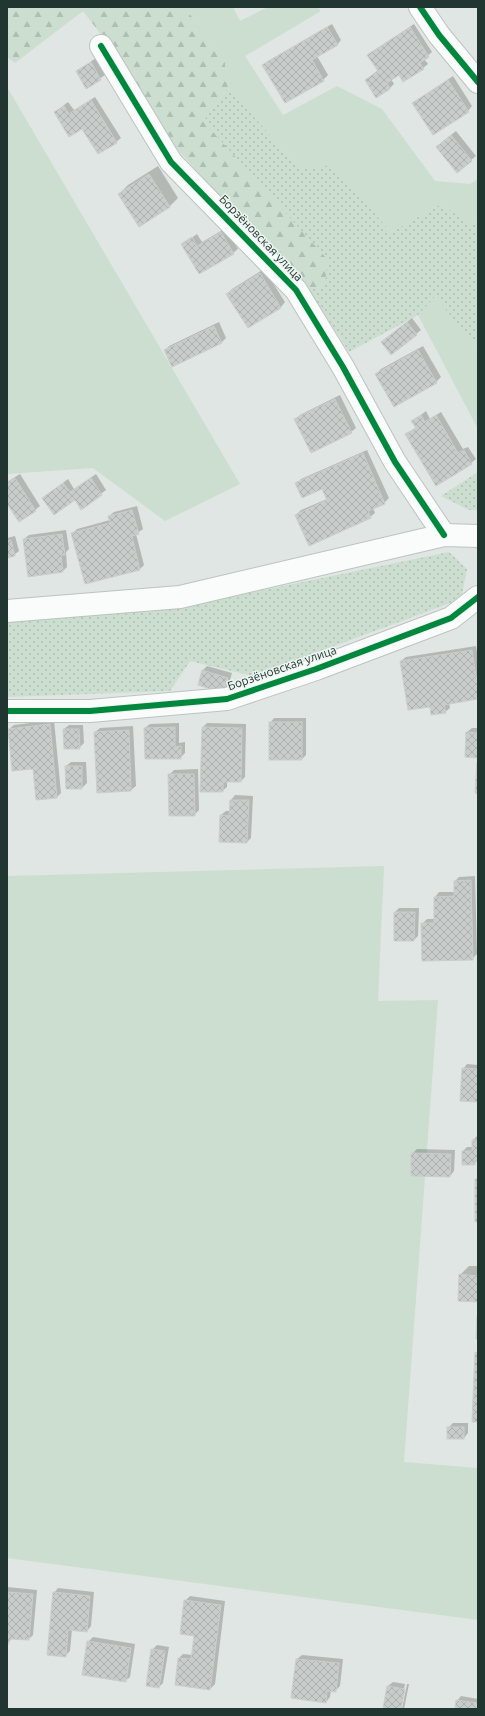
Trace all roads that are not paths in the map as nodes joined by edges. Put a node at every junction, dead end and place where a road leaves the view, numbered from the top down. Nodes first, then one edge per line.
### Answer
1 (420, 7) edge
2 (101, 46) dead end
3 (478, 82) edge
4 (444, 535) junction
5 (478, 536) edge
6 (478, 597) edge
7 (7, 611) edge
8 (7, 711) edge

1 - 3 street
2 - 4 street, Борзёновская улица
4 - 5 street
4 - 7 street
6 - 8 street, Борзёновская улица

